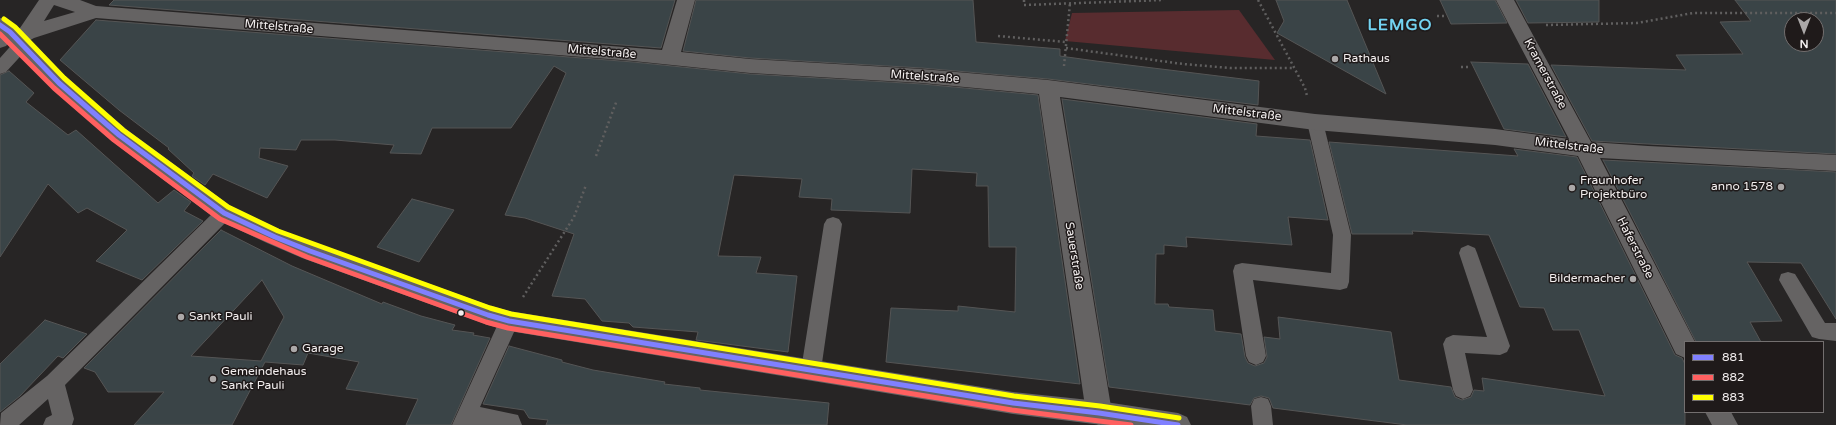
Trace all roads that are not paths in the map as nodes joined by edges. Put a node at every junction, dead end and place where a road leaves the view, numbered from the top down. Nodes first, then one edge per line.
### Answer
1 (48, 0) edge
2 (60, 0) edge
3 (686, 0) edge
4 (1505, 0) edge
5 (95, 12) junction
6 (13, 36) edge
7 (670, 58) junction
8 (0, 68) edge
9 (1055, 88) junction
10 (1315, 122) junction
11 (1585, 149) junction
12 (1836, 163) edge
13 (224, 213) junction
14 (833, 224) dead end
15 (1468, 254) dead end
16 (1788, 280) dead end
17 (508, 320) junction
18 (1836, 332) edge
19 (1684, 345) edge
20 (1256, 356) dead end
21 (811, 370) junction
22 (54, 382) junction
23 (1463, 390) dead end
24 (1719, 413) edge
25 (465, 419) edge
26 (1100, 419) edge
27 (9, 425) edge
28 (53, 425) edge
29 (512, 425) edge
30 (1178, 425) edge
31 (1725, 425) edge

1 - 6 street
2 - 5 street
3 - 7 street
4 - 11 street, Kramerstraße
5 - 6 street, Mittelstraße
5 - 7 street, Mittelstraße
6 - 8 lane
6 - 13 street
7 - 9 street, Mittelstraße
9 - 10 street, Mittelstraße
9 - 26 street, Sauerstraße
10 - 11 street, Mittelstraße
10 - 20 lane
11 - 12 street, Mittelstraße
11 - 19 street, Haferstraße
13 - 17 street
13 - 22 lane
14 - 21 lane
15 - 23 lane
16 - 18 lane
17 - 21 street
17 - 25 lane
21 - 26 street
22 - 27 lane
22 - 28 lane
24 - 31 street
25 - 29 lane
26 - 30 street

